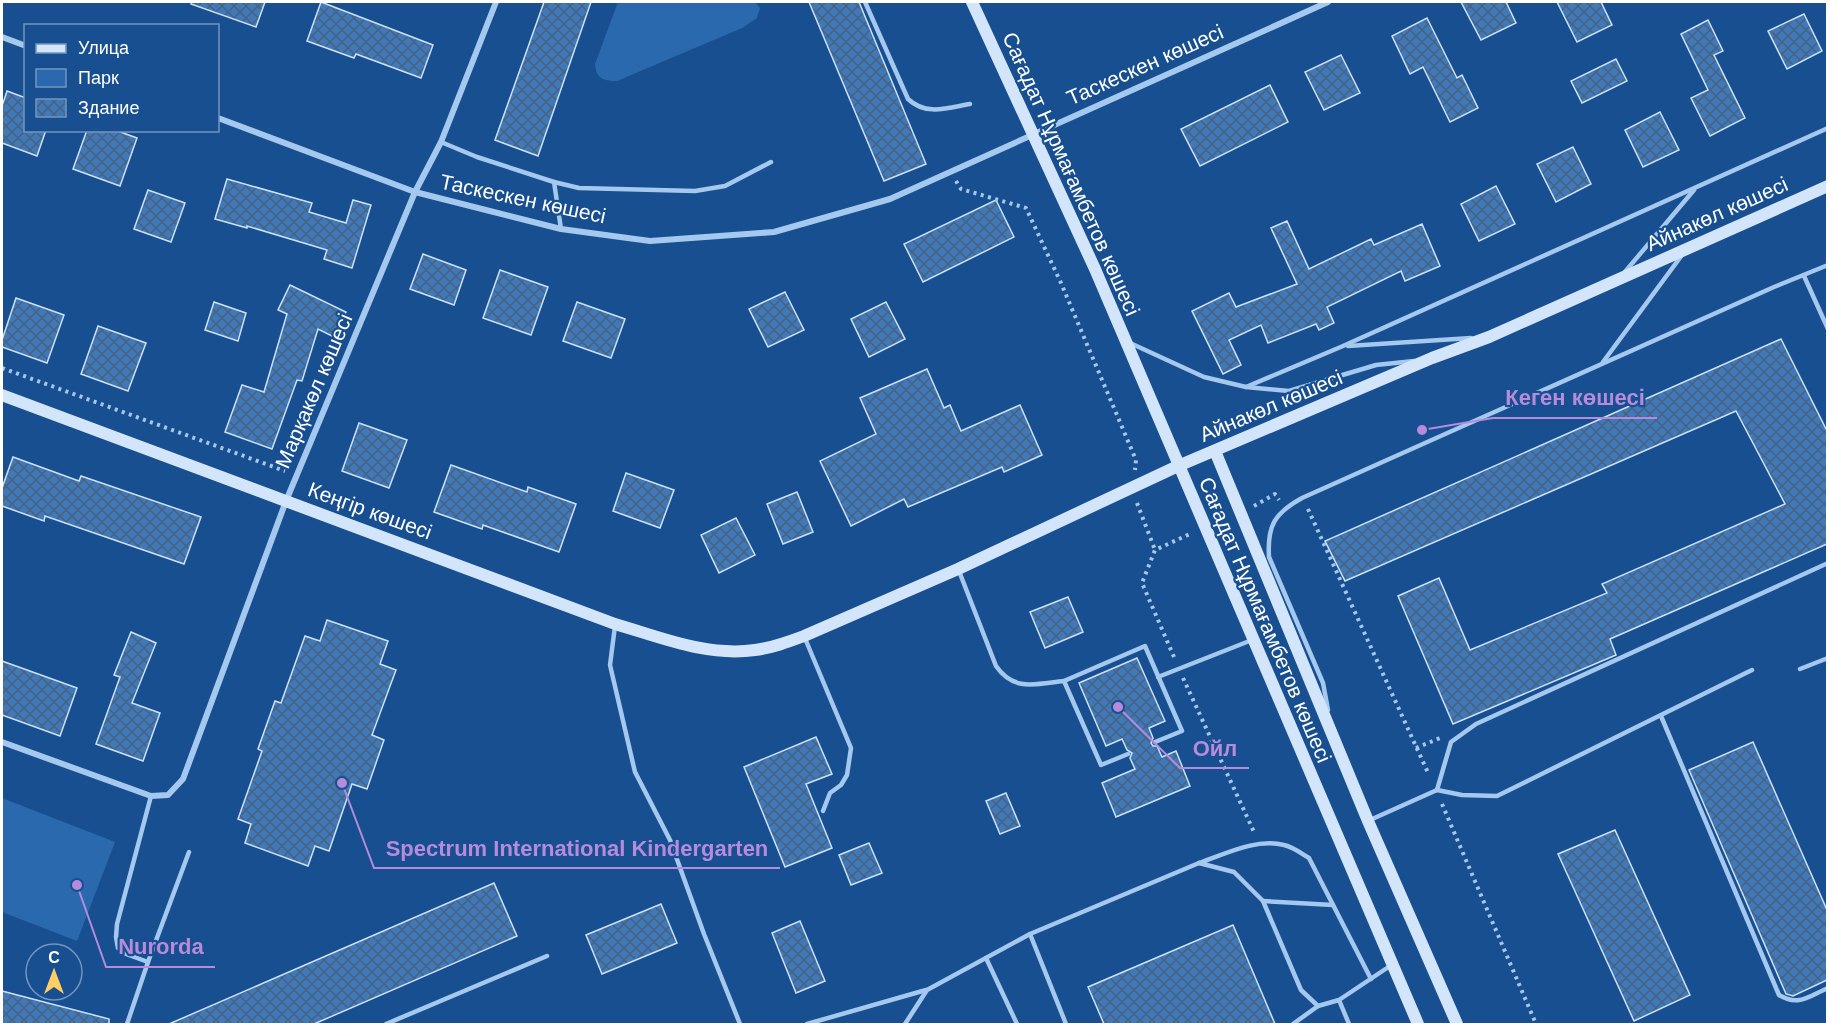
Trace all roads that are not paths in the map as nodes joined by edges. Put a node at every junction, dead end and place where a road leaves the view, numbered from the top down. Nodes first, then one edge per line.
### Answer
1 (496, 2) edge
2 (865, 2) edge
3 (972, 2) edge
4 (1328, 2) edge
5 (1314, 4) edge
6 (2, 37) edge
7 (24, 45) edge
8 (970, 104) dead end
9 (219, 118) edge
10 (1827, 128) edge
11 (1032, 134) junction
12 (441, 142) junction
13 (771, 162) dead end
14 (554, 182) junction
15 (1827, 186) edge
16 (1695, 188) junction
17 (415, 192) junction
18 (1813, 193) junction
19 (1827, 193) edge
20 (561, 229) junction
21 (1686, 249) junction
22 (1827, 265) edge
23 (1804, 276) junction
24 (1619, 279) junction
25 (1827, 329) edge
26 (1489, 337) junction
27 (1125, 340) junction
28 (1343, 346) junction
29 (1432, 358) junction
30 (1602, 364) junction
31 (1246, 387) junction
32 (2, 395) edge
33 (1215, 451) junction
34 (1178, 466) junction
35 (286, 501) junction
36 (1827, 563) edge
37 (958, 569) junction
38 (615, 624) junction
39 (804, 636) junction
40 (1252, 640) junction
41 (728, 652) joint
42 (1827, 658) edge
43 (1800, 669) dead end
44 (1752, 670) dead end
45 (1158, 677) junction
46 (1064, 681) junction
47 (1661, 716) junction
48 (1331, 731) junction
49 (2, 742) edge
50 (1155, 742) dead end
51 (1128, 754) dead end
52 (1437, 790) junction
53 (151, 796) junction
54 (823, 811) dead end
55 (1368, 821) junction
56 (189, 852) dead end
57 (1199, 863) junction
58 (1263, 901) junction
59 (1333, 904) junction
60 (1029, 934) junction
61 (547, 956) dead end
62 (986, 958) junction
63 (148, 962) junction
64 (1393, 964) junction
65 (1371, 979) junction
66 (1827, 988) edge
67 (927, 990) junction
68 (1339, 1000) junction
69 (1318, 1006) junction
70 (127, 1024) edge
71 (386, 1024) edge
72 (740, 1024) edge
73 (807, 1024) edge
74 (905, 1024) edge
75 (1017, 1024) edge
76 (1066, 1024) edge
77 (1293, 1024) edge
78 (1348, 1024) edge
79 (1418, 1024) edge
80 (1457, 1024) edge

1 - 12 street, Марқакөл көшесі
2 - 8 lane
3 - 11 street, Сағадат Нұрмағамбетов көшесі
4 - 5 street, Таскескен көшесі
5 - 11 street, Таскескен көшесі
6 - 7 street
9 - 17 street, Таскескен көшесі
10 - 16 lane
11 - 20 street, Таскескен көшесі
11 - 27 street, Сағадат Нұрмағамбетов көшесі
12 - 14 lane
12 - 17 street, Марқакөл көшесі
13 - 14 lane
14 - 20 lane
15 - 18 street, Айнакөл көшесі
16 - 24 lane
16 - 28 lane
17 - 20 street, Таскескен көшесі
17 - 35 street, Марқакөл көшесі
18 - 19 lane
18 - 21 street, Айнакөл көшесі
21 - 24 street, Айнакөл көшесі
21 - 30 lane
22 - 23 lane
23 - 25 lane
23 - 30 lane
24 - 26 street, Айнакөл көшесі
26 - 28 lane
26 - 29 street, Айнакөл көшесі
27 - 31 lane
27 - 34 street, Сағадат Нұрмағамбетов көшесі
28 - 31 lane
29 - 31 lane
29 - 33 street, Айнакөл көшесі
30 - 48 lane
32 - 35 street, Кеңгір көшесі
33 - 34 street, Айнакөл көшесі
33 - 48 street, Сағадат Нұрмағамбетов көшесі
34 - 37 street, Айнакөл көшесі
34 - 40 street, Сағадат Нұрмағамбетов көшесі
35 - 38 street, Кеңгір көшесі
35 - 53 street, Марқакөл көшесі
36 - 52 lane
37 - 39 street, Айнакөл көшесі
37 - 46 lane
38 - 41 street, Кеңгір көшесі
38 - 72 lane
39 - 41 street, Айнакөл көшесі
39 - 54 lane
40 - 45 lane
40 - 64 street, Сағадат Нұрмағамбетов көшесі
42 - 43 lane
44 - 47 lane
45 - 46 lane
45 - 50 lane
46 - 51 lane
47 - 52 lane
47 - 66 lane
48 - 55 street, Сағадат Нұрмағамбетов көшесі
49 - 53 street
52 - 55 lane
53 - 63 lane
55 - 80 street, Сағадат Нұрмағамбетов көшесі
56 - 63 lane
57 - 58 lane
57 - 59 lane
57 - 60 lane
58 - 59 lane
58 - 69 lane
59 - 65 lane
60 - 62 lane
60 - 76 lane
61 - 71 lane
62 - 67 lane
62 - 75 lane
63 - 70 lane
64 - 65 lane
64 - 79 street, Сағадат Нұрмағамбетов көшесі
65 - 68 lane
67 - 73 lane
67 - 74 lane
68 - 69 lane
68 - 78 lane
69 - 77 lane

